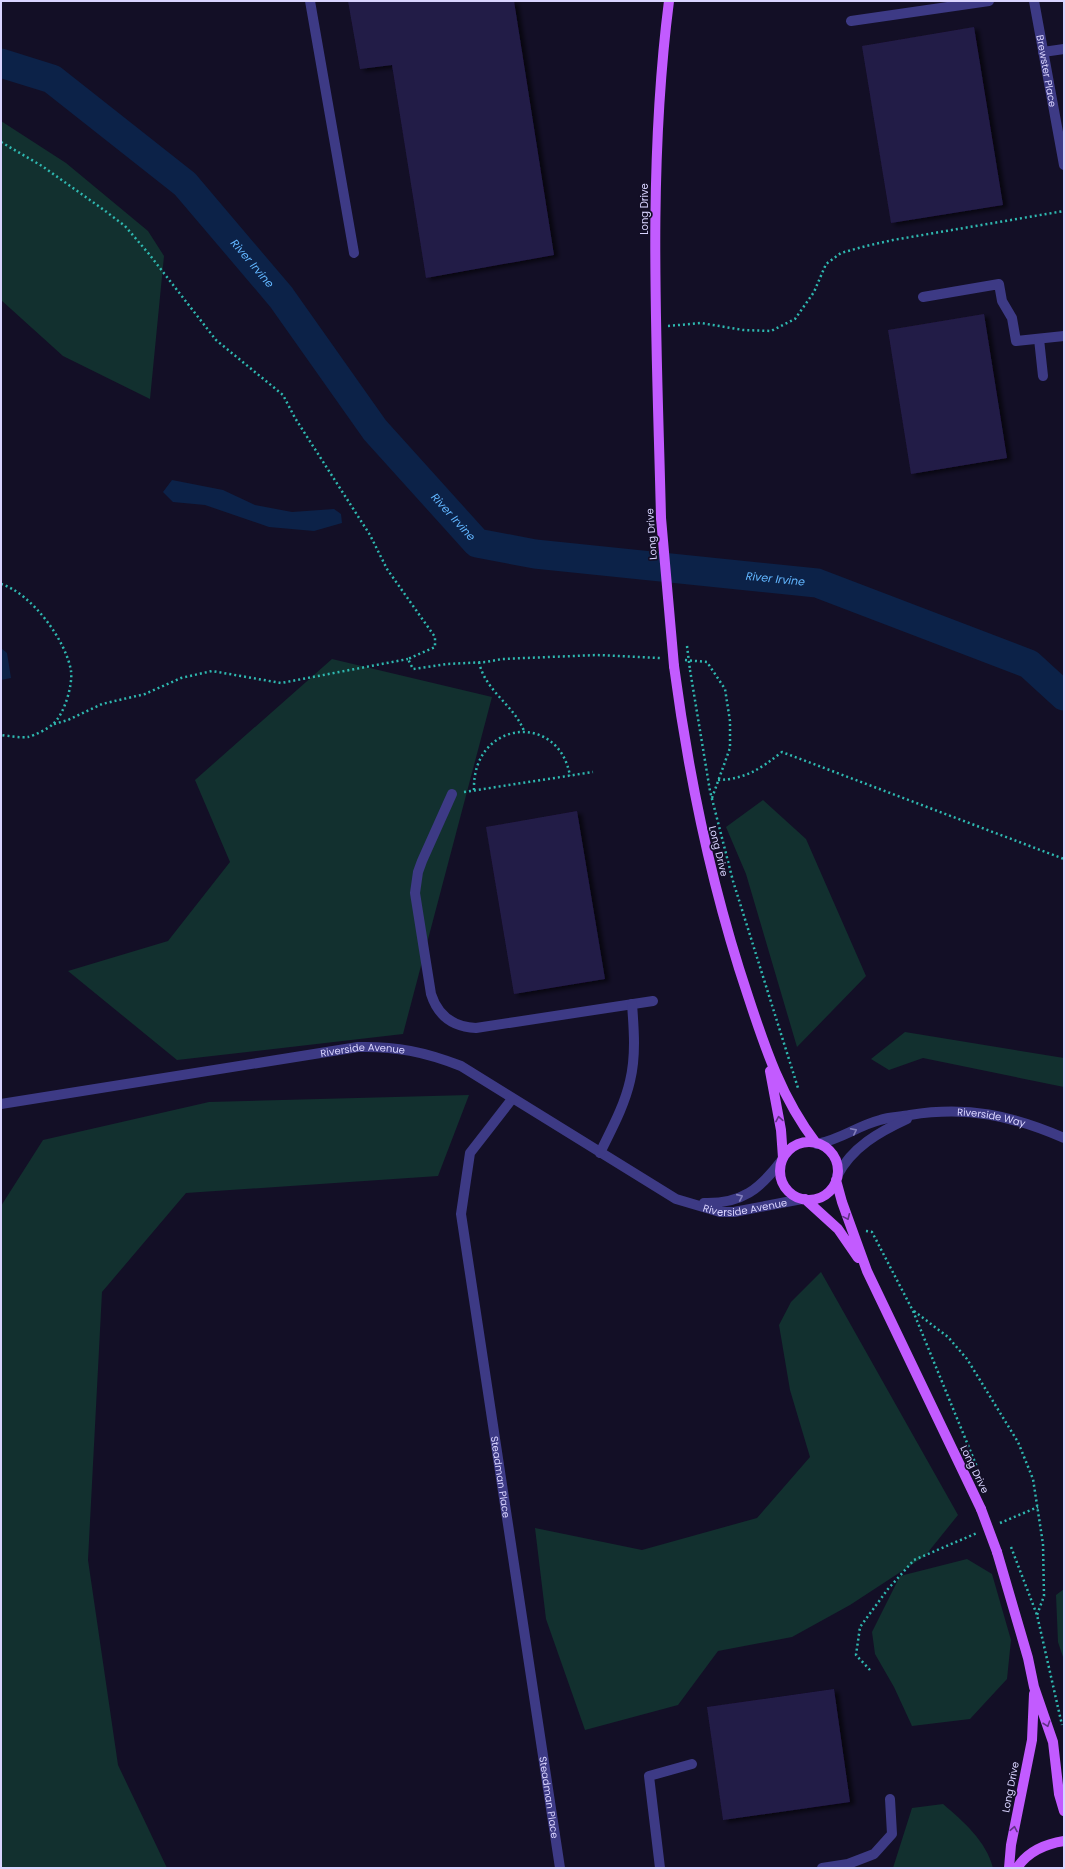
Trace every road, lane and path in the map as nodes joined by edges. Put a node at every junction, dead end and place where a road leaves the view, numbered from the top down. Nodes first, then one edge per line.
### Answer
1 (310, 1) edge
2 (669, 1) edge
3 (989, 1) edge
4 (1034, 1) edge
5 (851, 21) dead end
6 (1064, 49) edge
7 (1043, 52) junction
8 (1, 142) edge
9 (1064, 165) edge
10 (1064, 211) edge
11 (354, 252) dead end
12 (923, 297) dead end
13 (667, 326) dead end
14 (1064, 336) edge
15 (1039, 339) junction
16 (1043, 376) dead end
17 (1, 584) edge
18 (639, 656) dead end
19 (408, 659) junction
20 (479, 662) junction
21 (706, 662) dead end
22 (690, 670) dead end
23 (54, 724) junction
24 (524, 732) junction
25 (1, 736) edge
26 (593, 772) dead end
27 (570, 776) junction
28 (718, 780) junction
29 (474, 790) junction
30 (452, 794) joint
31 (712, 798) junction
32 (1064, 860) edge
33 (653, 1001) dead end
34 (632, 1004) junction
35 (767, 1054) junction
36 (799, 1089) dead end
37 (512, 1099) junction
38 (1, 1104) edge
39 (916, 1114) junction
40 (1064, 1138) edge
41 (816, 1143) junction
42 (600, 1153) junction
43 (783, 1159) junction
44 (837, 1178) junction
45 (803, 1199) junction
46 (688, 1203) junction
47 (858, 1229) dead end
48 (867, 1271) junction
49 (913, 1311) junction
50 (980, 1473) dead end
51 (1038, 1507) junction
52 (995, 1525) dead end
53 (981, 1531) dead end
54 (1011, 1547) dead end
55 (1037, 1615) junction
56 (870, 1670) dead end
57 (1034, 1688) junction
58 (1064, 1732) edge
59 (692, 1764) dead end
60 (890, 1799) dead end
61 (1064, 1811) edge
62 (1064, 1841) edge
63 (560, 1868) edge
64 (660, 1868) edge
65 (822, 1868) edge
66 (1009, 1868) edge
67 (1017, 1868) edge

1 - 11 street
2 - 35 main road, Long Drive, bridge
3 - 5 street
4 - 7 street, Brewster Place
6 - 7 street
7 - 9 street, Brewster Place
8 - 19 path
10 - 13 path
12 - 15 street
14 - 15 street
15 - 16 street
17 - 23 path
18 - 20 path
19 - 20 path
19 - 23 path
20 - 24 path
21 - 28 path
22 - 31 path
23 - 25 path
24 - 27 path
24 - 29 path
26 - 27 path
27 - 29 path
28 - 31 path
28 - 32 path
29 - 30 path
30 - 34 street
31 - 36 path
33 - 34 street
34 - 42 street
35 - 41 main road, Long Drive
43 -> 35 main road, Long Drive
37 - 38 street, Riverside Avenue
37 - 42 street, Riverside Avenue
37 - 63 street, Steadman Place
39 - 40 street, Riverside Way
41 -> 39 street, Riverside Way
39 - 44 street, Riverside Way
41 - 43 main road
41 - 44 main road
42 - 46 street, Riverside Avenue
43 - 45 main road
46 -> 43 street, Riverside Avenue
44 - 45 main road
44 -> 48 main road, Long Drive
45 - 46 street, Riverside Avenue
45 - 48 main road, Long Drive
47 - 49 path
48 - 57 main road, Long Drive, bridge
49 - 50 path
49 - 51 path
51 - 52 path
51 - 55 path
53 - 56 path
54 - 55 path
55 - 58 path
57 -> 61 main road, Long Drive
66 -> 57 main road, Long Drive
59 - 64 street
60 - 65 street
62 - 67 main road

